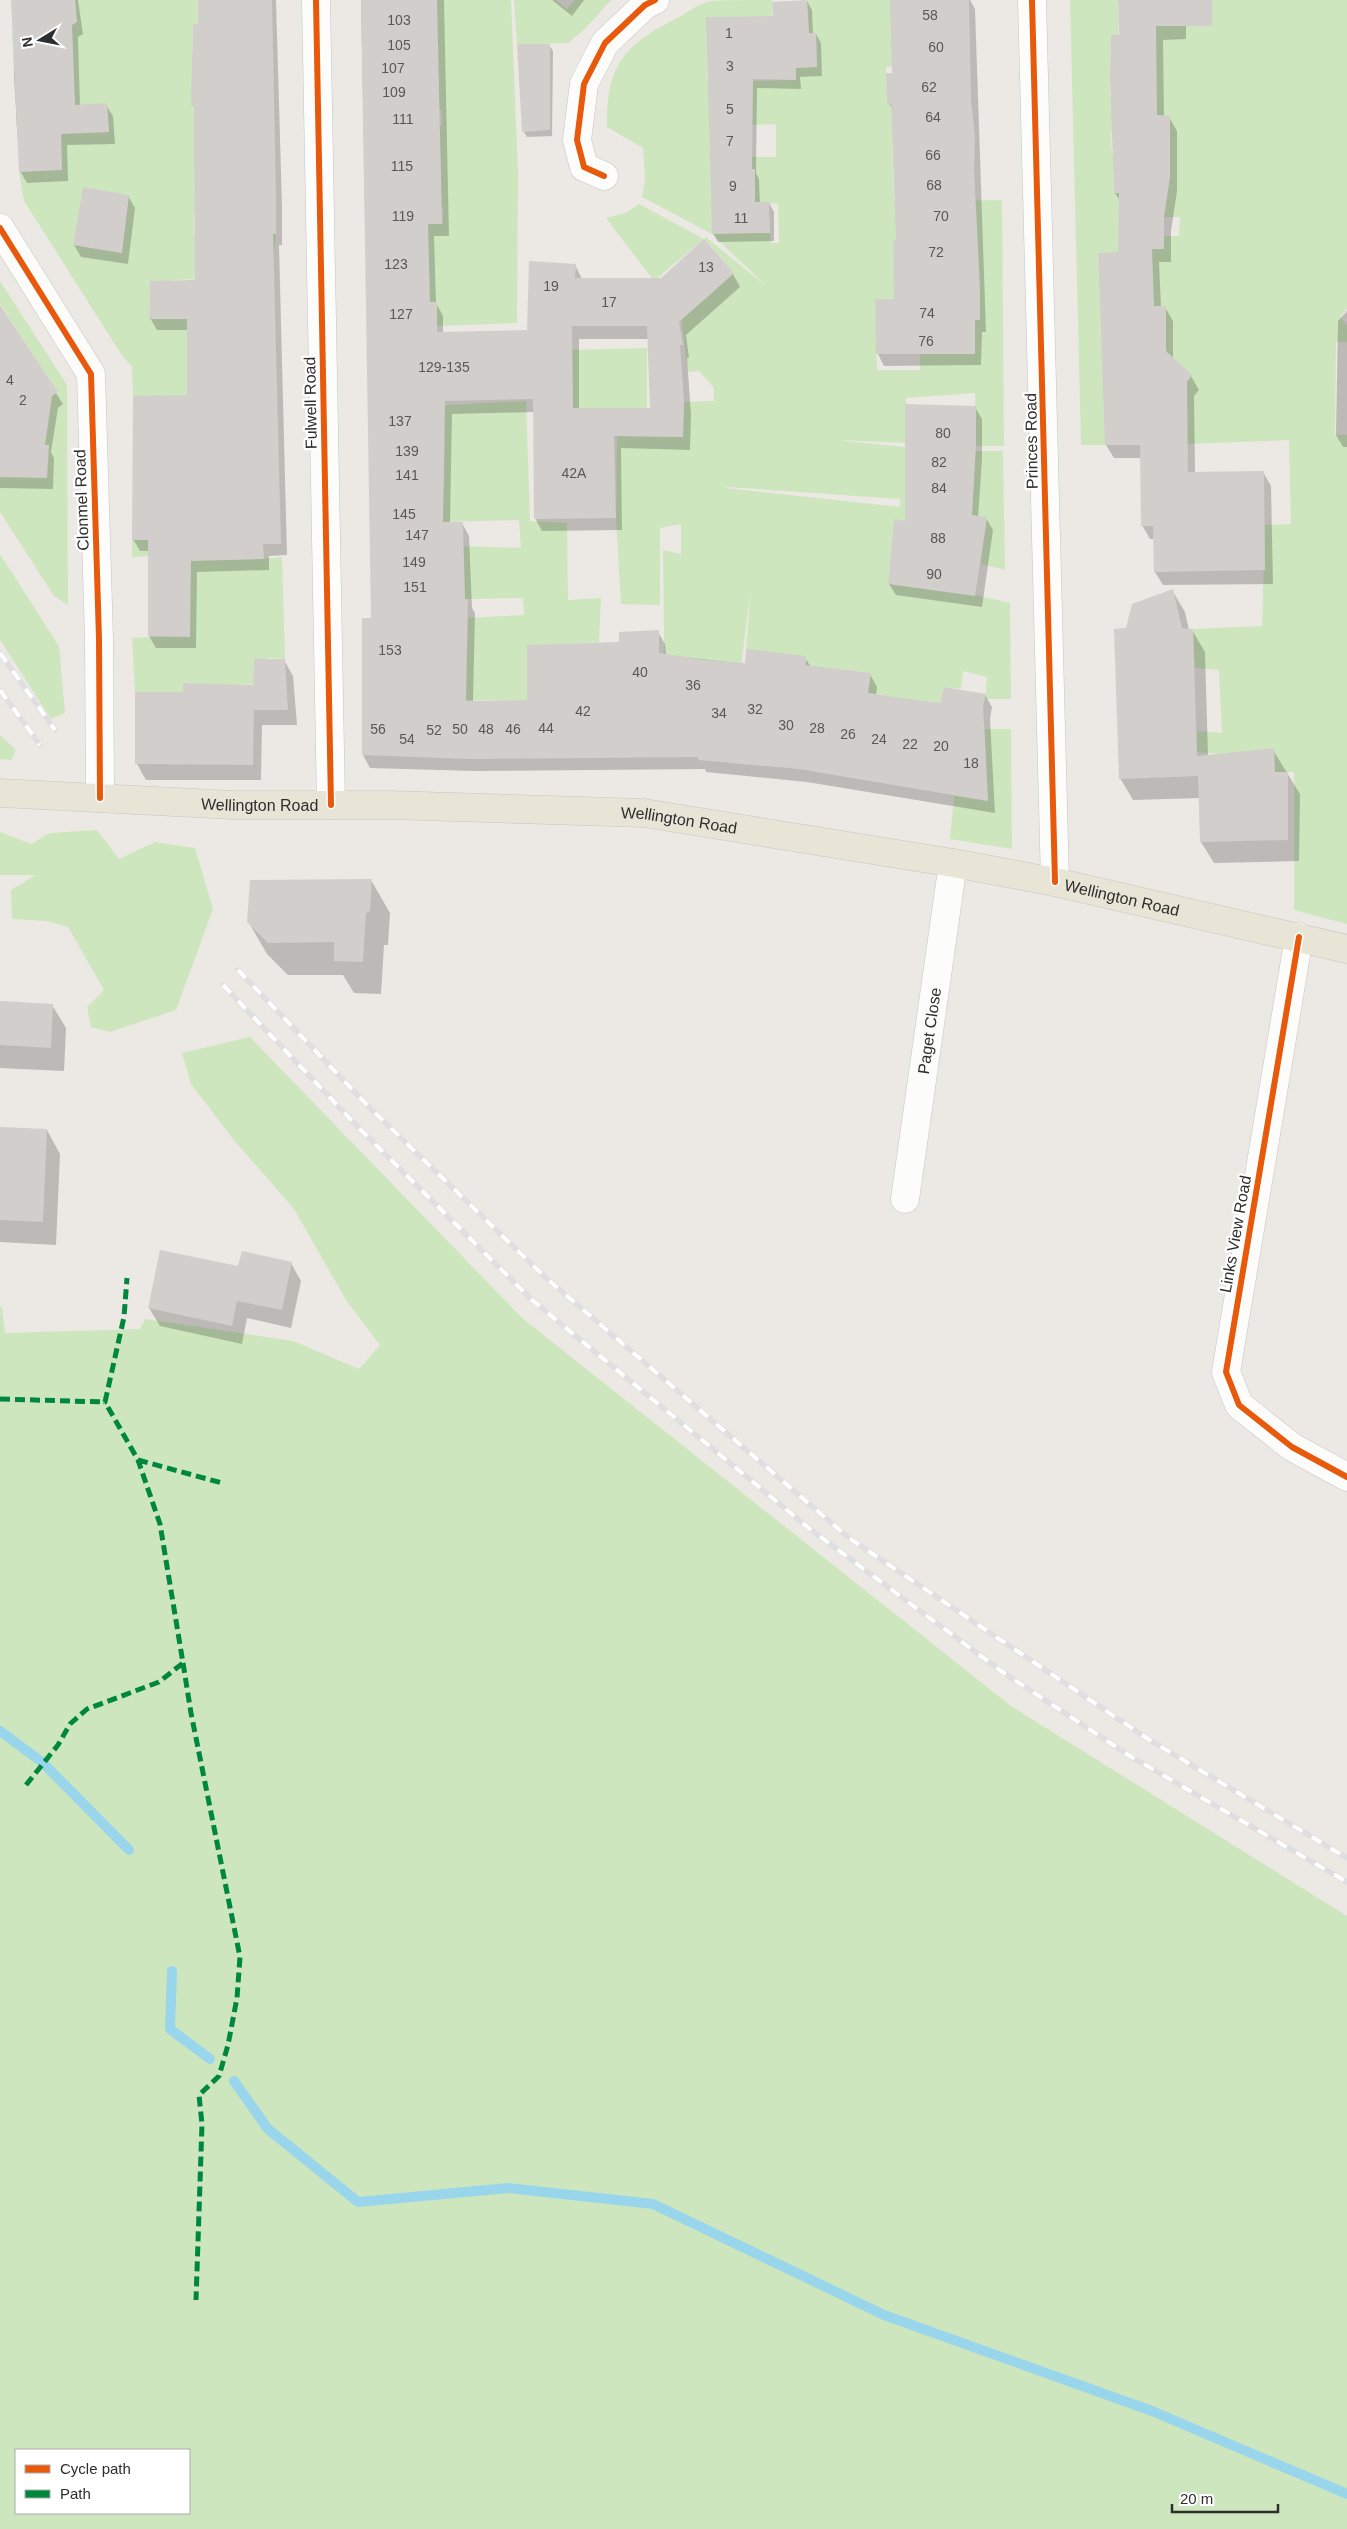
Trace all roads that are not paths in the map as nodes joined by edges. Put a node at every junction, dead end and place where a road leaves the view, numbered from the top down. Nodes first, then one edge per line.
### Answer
1 (316, 0) edge
2 (655, 0) edge
3 (1032, 0) edge
4 (604, 176) dead end
5 (0, 228) edge
6 (0, 793) edge
7 (100, 798) junction
8 (331, 805) junction
9 (953, 862) junction
10 (1055, 882) junction
11 (1299, 937) junction
12 (1347, 949) edge
13 (905, 1199) dead end
14 (1347, 1478) edge

1 - 8 street, Fulwell Road
2 - 4 street
3 - 10 street, Princes Road
5 - 7 street, Clonmel Road
6 - 7 main road, Wellington Road
7 - 8 main road, Wellington Road
8 - 9 main road, Wellington Road
9 - 10 main road, Wellington Road
9 - 13 street, Paget Close
10 - 11 main road, Wellington Road
11 - 12 main road, Wellington Road
11 - 14 street, Links View Road

